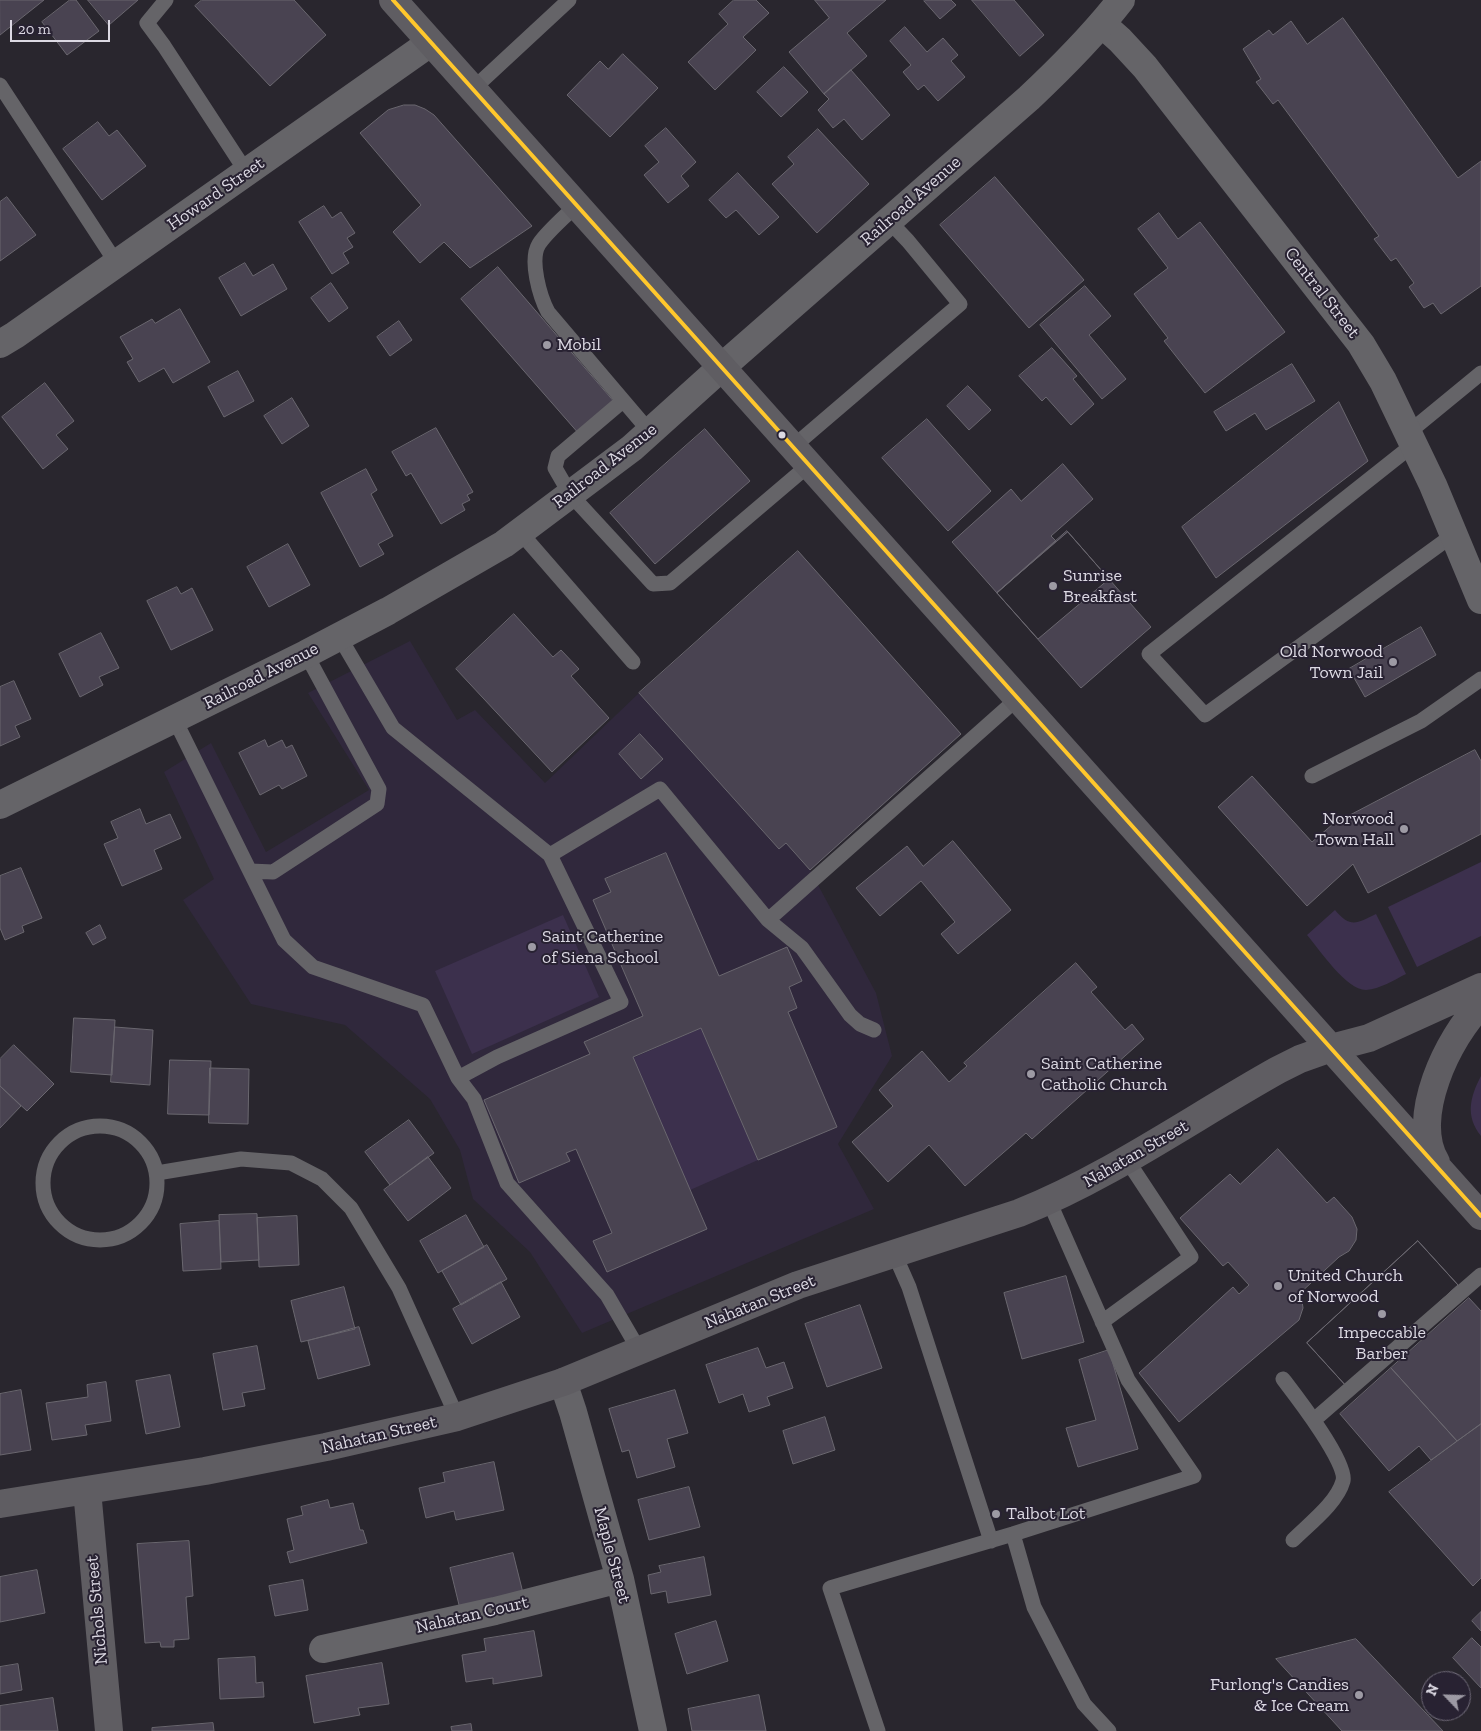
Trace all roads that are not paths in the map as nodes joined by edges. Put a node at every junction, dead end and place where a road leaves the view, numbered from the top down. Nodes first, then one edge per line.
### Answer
1 (166, 0) edge
2 (393, 0) edge
3 (569, 0) edge
4 (1120, 0) edge
5 (1102, 24) junction
6 (430, 43) junction
7 (0, 85) edge
8 (473, 89) junction
9 (247, 172) junction
10 (576, 204) junction
11 (889, 221) junction
12 (118, 264) junction
13 (0, 344) edge
14 (723, 366) junction
15 (1481, 374) edge
16 (624, 402) junction
17 (650, 432) junction
18 (1411, 439) junction
19 (802, 455) junction
20 (570, 494) junction
21 (520, 532) junction
22 (1454, 535) junction
23 (1478, 583) edge
24 (339, 636) junction
25 (306, 654) junction
26 (633, 662) dead end
27 (1481, 679) edge
28 (1018, 698) junction
29 (174, 720) junction
30 (1312, 776) dead end
31 (0, 805) edge
32 (550, 856) junction
33 (250, 871) junction
34 (768, 920) junction
35 (1481, 987) edge
36 (1481, 1004) edge
37 (874, 1030) dead end
38 (1331, 1048) junction
39 (458, 1078) junction
40 (1127, 1160) junction
41 (157, 1173) junction
42 (1444, 1174) junction
43 (1049, 1201) junction
44 (1481, 1216) edge
45 (894, 1253) junction
46 (1481, 1275) edge
47 (1102, 1322) junction
48 (639, 1350) junction
49 (1283, 1379) dead end
50 (562, 1382) junction
51 (456, 1417) junction
52 (1314, 1420) junction
53 (87, 1490) junction
54 (0, 1504) edge
55 (1013, 1534) junction
56 (991, 1540) junction
57 (1293, 1540) dead end
58 (620, 1579) junction
59 (323, 1649) dead end
60 (108, 1731) edge
61 (653, 1731) edge
62 (878, 1731) edge
63 (1109, 1731) edge

1 - 9 lane
2 - 6 main road
3 - 8 lane
4 - 5 street, Railroad Avenue
5 - 11 street, Railroad Avenue
5 - 18 street, Central Street
6 - 8 main road
6 - 9 street, Howard Street
7 - 12 lane
8 - 10 main road
9 - 12 street, Howard Street
10 - 14 main road
10 - 16 lane
11 - 14 street, Railroad Avenue
11 - 19 lane
12 - 13 street, Howard Street
14 - 17 street, Railroad Avenue
14 - 19 main road
15 - 18 lane
16 - 17 lane
16 - 20 lane
17 - 20 street, Railroad Avenue
18 - 22 street, Central Street
18 - 22 lane
19 - 20 lane
19 - 28 main road
20 - 21 street, Railroad Avenue
21 - 24 street, Railroad Avenue
21 - 26 lane
22 - 23 street, Central Street
24 - 25 street, Railroad Avenue
24 - 32 lane
25 - 29 street, Railroad Avenue
25 - 33 lane
27 - 30 lane
28 - 34 lane
28 - 38 main road
29 - 31 street, Railroad Avenue
29 - 33 lane
32 - 34 lane
32 - 39 lane
33 - 39 lane
34 - 37 lane
35 - 38 main road, Nahatan Street
36 - 42 main road
38 - 40 main road, Nahatan Street
38 - 42 main road
39 - 48 lane
40 - 43 main road, Nahatan Street
40 - 47 lane
41 - 41 lane
41 - 51 lane
42 - 44 main road
43 - 45 main road, Nahatan Street
43 - 47 lane
45 - 48 main road, Nahatan Street
45 - 56 lane
46 - 52 lane
47 - 55 lane
48 - 50 main road, Nahatan Street
49 - 52 lane
50 - 51 main road, Nahatan Street
50 - 58 street, Maple Street
51 - 53 main road, Nahatan Street
52 - 57 lane
53 - 54 main road, Nahatan Street
53 - 60 main road, Nichols Street
55 - 56 lane
55 - 63 lane
56 - 62 lane
58 - 59 street, Nahatan Court
58 - 61 street, Maple Street

